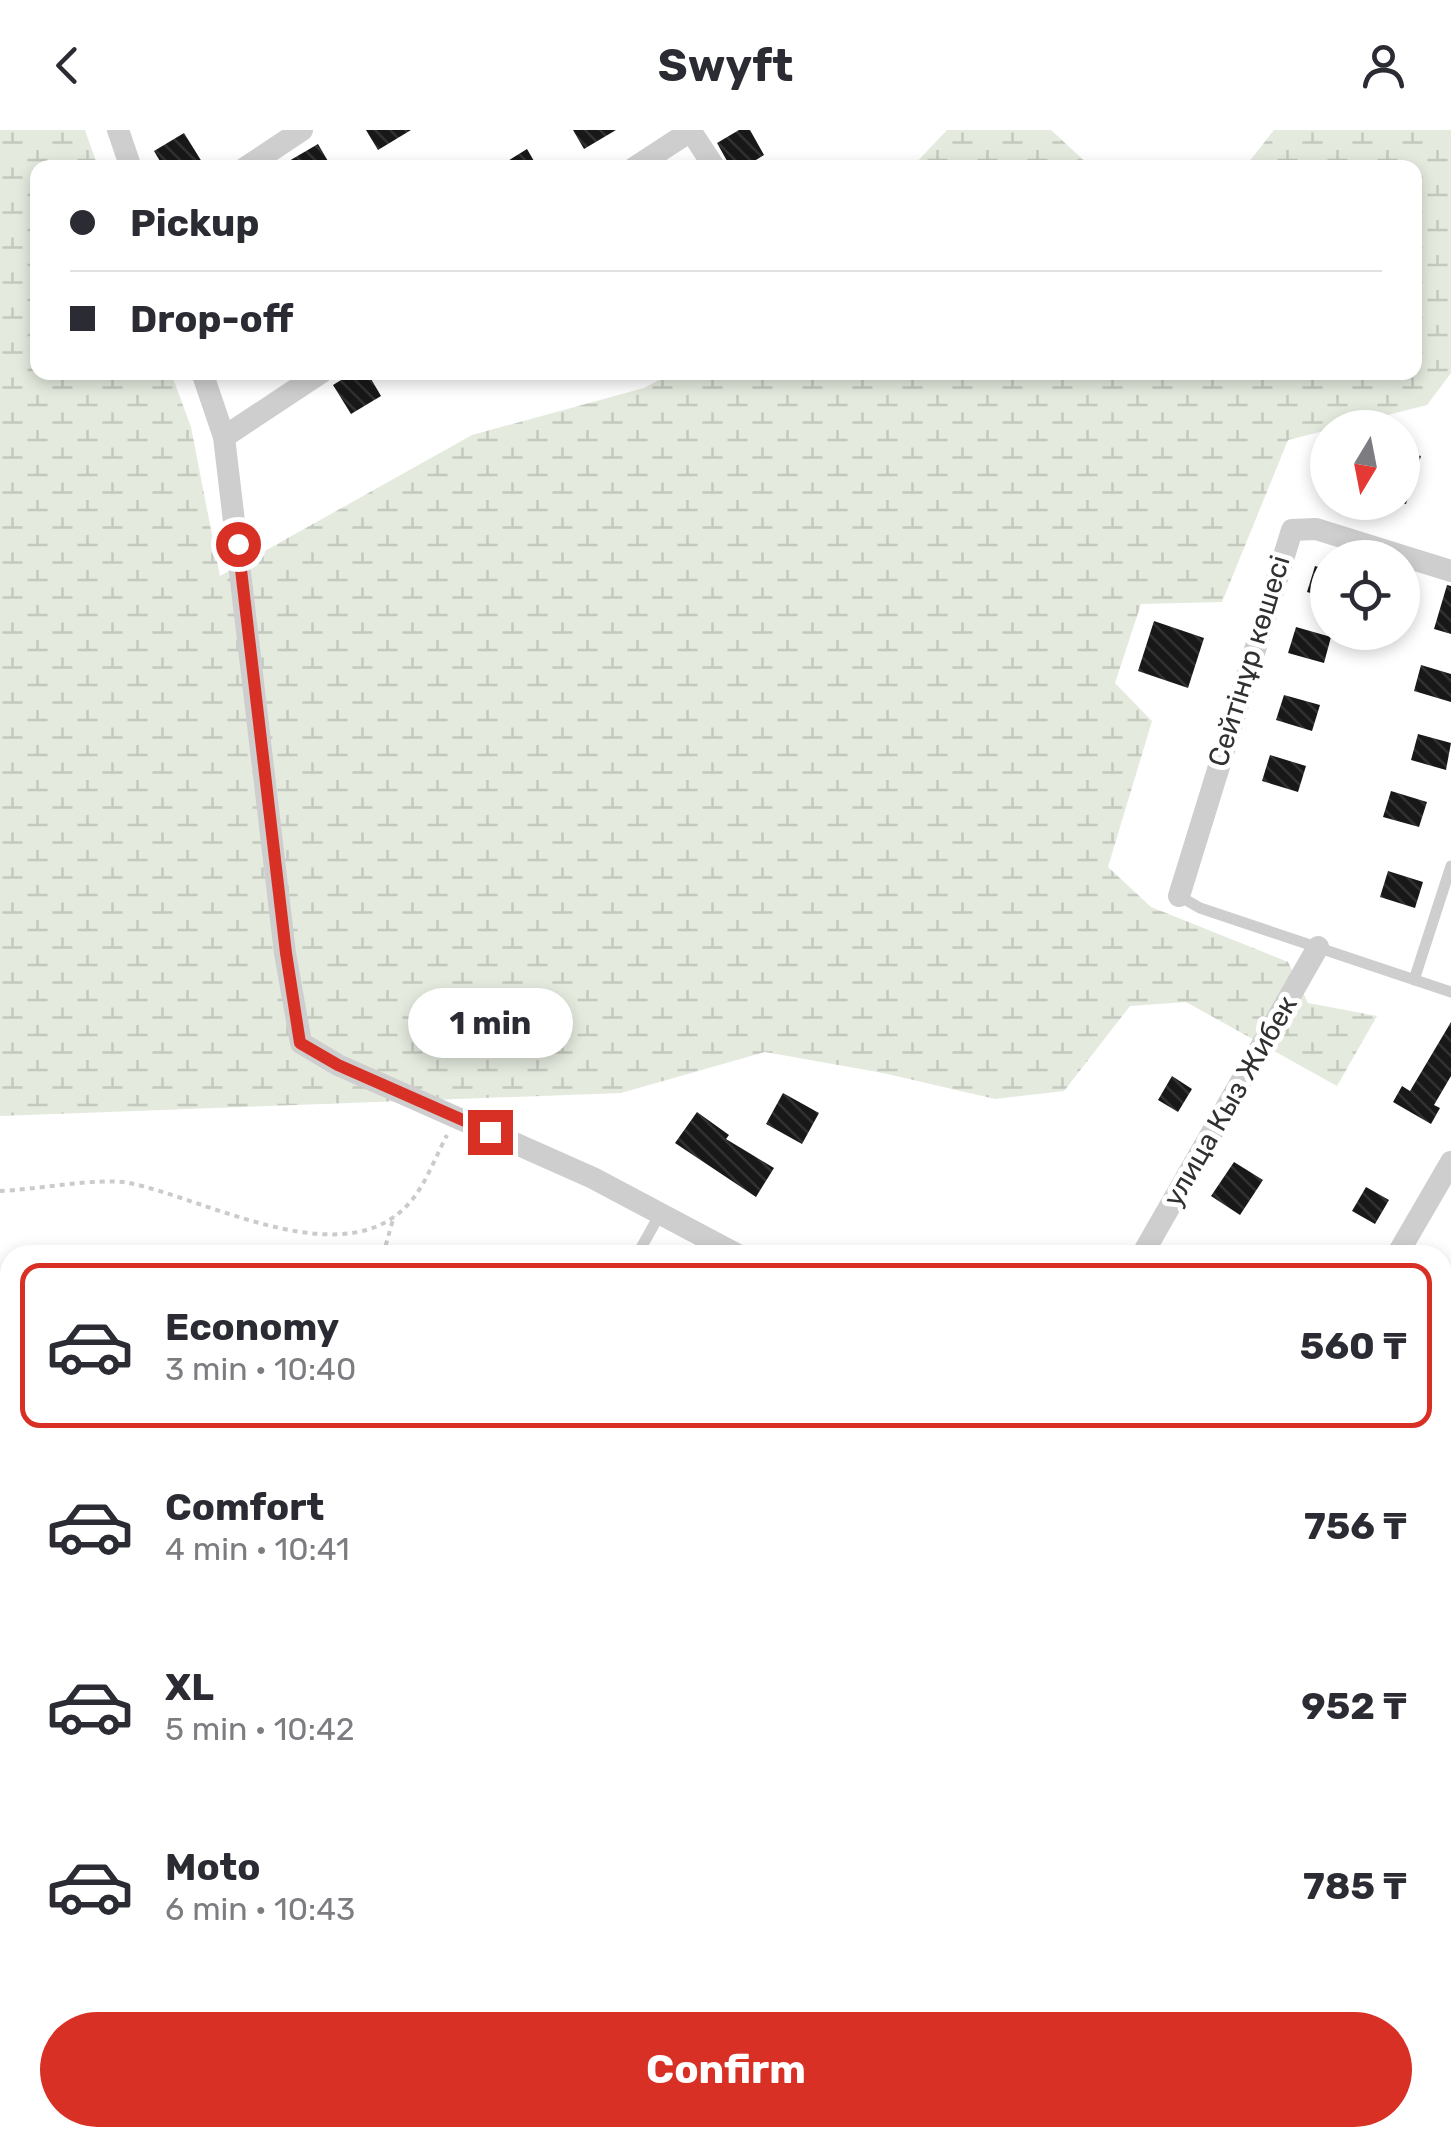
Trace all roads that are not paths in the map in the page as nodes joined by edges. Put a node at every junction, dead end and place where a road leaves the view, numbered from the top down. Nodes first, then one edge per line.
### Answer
1 (118, 130) edge
2 (302, 130) edge
3 (691, 130) edge
4 (128, 160) edge
5 (257, 160) edge
6 (646, 160) edge
7 (709, 160) edge
8 (205, 380) edge
9 (310, 380) edge
10 (224, 436) junction
11 (1451, 571) edge
12 (1451, 866) edge
13 (1180, 896) joint
14 (1318, 947) junction
15 (1414, 980) junction
16 (1451, 992) edge
17 (1451, 1162) edge
18 (660, 1214) junction
19 (643, 1245) edge
20 (719, 1245) edge
21 (1148, 1245) edge
22 (1403, 1245) edge

1 - 4 street
2 - 5 street
3 - 6 street
3 - 7 street
8 - 10 street
9 - 10 street
10 - 18 street
11 - 13 street, Сейтінұр көшесі
12 - 15 lane
13 - 14 lane
14 - 15 lane
14 - 21 street, улица Кыз Жибек
15 - 16 lane
17 - 22 street
18 - 19 lane
18 - 20 street

